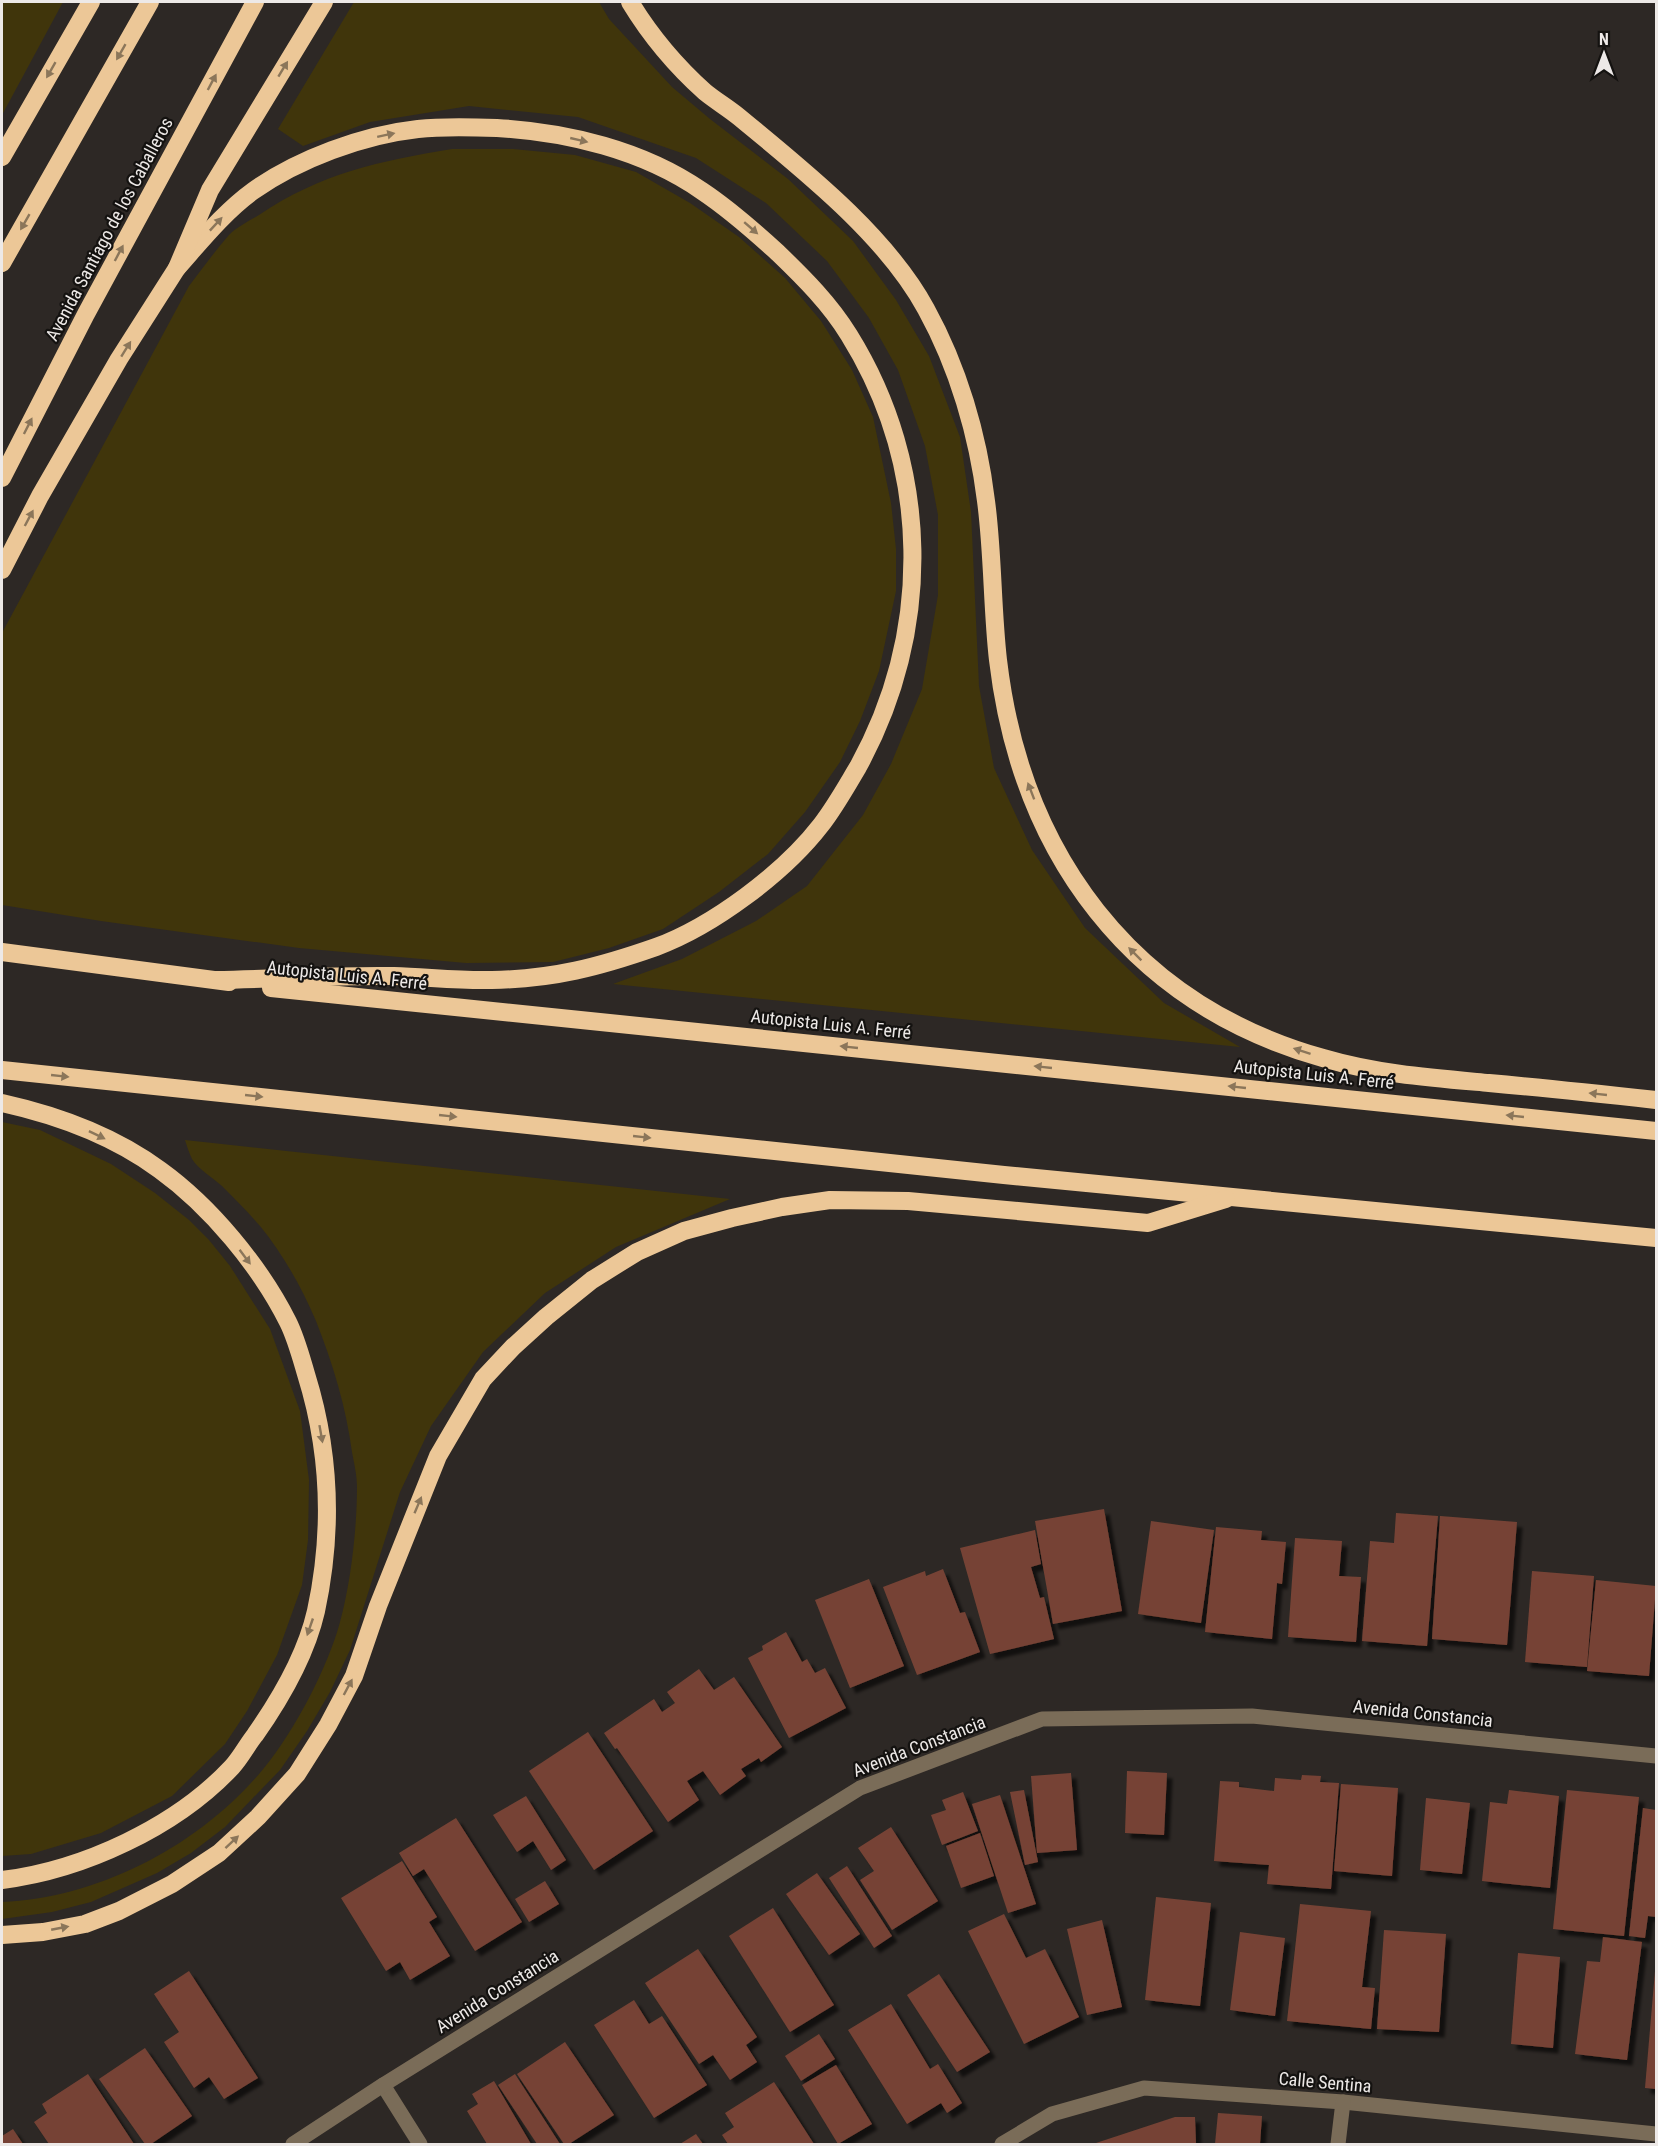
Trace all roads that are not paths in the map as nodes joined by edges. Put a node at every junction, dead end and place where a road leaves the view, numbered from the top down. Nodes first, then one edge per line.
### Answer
1 (91, 2) edge
2 (150, 2) edge
3 (255, 2) edge
4 (324, 2) edge
5 (630, 2) edge
6 (2, 157) edge
7 (2, 263) edge
8 (177, 268) junction
9 (2, 478) edge
10 (2, 570) edge
11 (2, 952) edge
12 (216, 980) junction
13 (2, 1070) edge
14 (1656, 1100) edge
15 (2, 1103) edge
16 (1656, 1131) edge
17 (1236, 1196) junction
18 (1656, 1238) edge
19 (1656, 1756) edge
20 (2, 1880) edge
21 (2, 1935) edge
22 (383, 2085) junction
23 (1343, 2102) junction
24 (1656, 2134) edge
25 (292, 2145) edge
26 (420, 2145) edge
27 (1002, 2145) edge
28 (1338, 2145) edge

1 -> 6 highway
2 -> 7 highway
9 -> 3 highway, Avenida Santiago de los Caballeros
8 -> 4 highway
14 -> 5 highway
10 -> 8 highway
8 -> 12 highway
11 - 12 highway, Autopista Luis A. Ferré
16 -> 12 highway, Autopista Luis A. Ferré
13 -> 17 highway
15 -> 20 highway
17 - 18 highway
21 -> 17 highway
19 - 22 street, Avenida Constancia
22 - 25 street, Avenida Constancia
22 - 26 street
23 - 24 street, Calle Sentina
23 - 27 street, Calle Sentina
23 - 28 street

